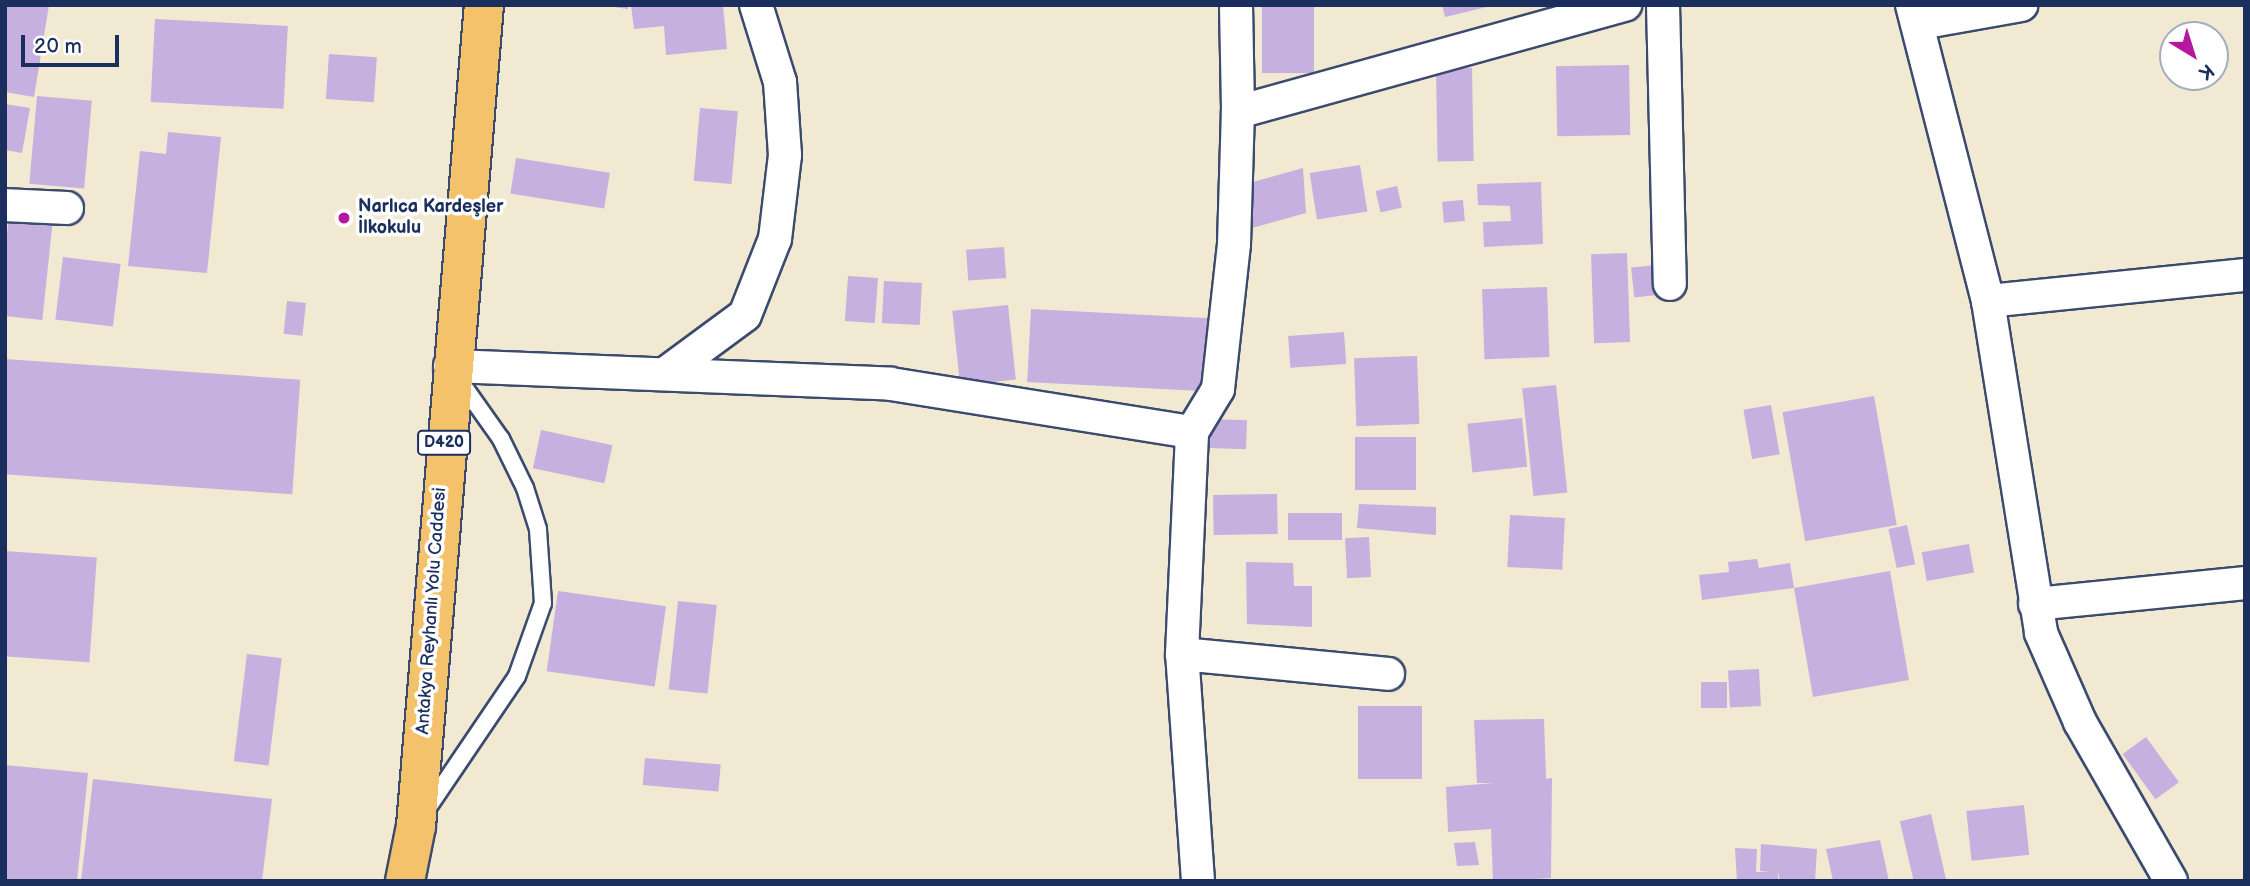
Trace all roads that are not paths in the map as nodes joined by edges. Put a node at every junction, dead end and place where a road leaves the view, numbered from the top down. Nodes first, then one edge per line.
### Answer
1 (484, 5) edge
2 (757, 5) edge
3 (1236, 5) edge
4 (1625, 5) edge
5 (1662, 5) edge
6 (2021, 5) edge
7 (1916, 14) edge
8 (1238, 111) junction
9 (5, 205) edge
10 (67, 208) dead end
11 (2245, 275) edge
12 (1670, 284) dead end
13 (1988, 301) junction
14 (450, 366) junction
15 (665, 374) junction
16 (1192, 432) junction
17 (2245, 583) edge
18 (2035, 604) junction
19 (1182, 654) junction
20 (1388, 674) dead end
21 (416, 826) junction
22 (405, 881) edge
23 (1198, 881) edge
24 (2171, 881) edge

1 - 14 main road, Antakya Reyhanlı Yolu Caddesi / D420
2 - 15 street
3 - 8 street
4 - 8 street
5 - 12 street
6 - 7 street
7 - 13 street
8 - 16 street
9 - 10 street
11 - 13 street
13 - 18 street
14 - 15 street
14 - 21 main road, Antakya Reyhanlı Yolu Caddesi / D420
14 - 21 lane
15 - 16 street
16 - 19 street
17 - 18 street
18 - 24 street
19 - 20 street
19 - 23 street
21 - 22 main road, Antakya Reyhanlı Yolu Caddesi / D420

